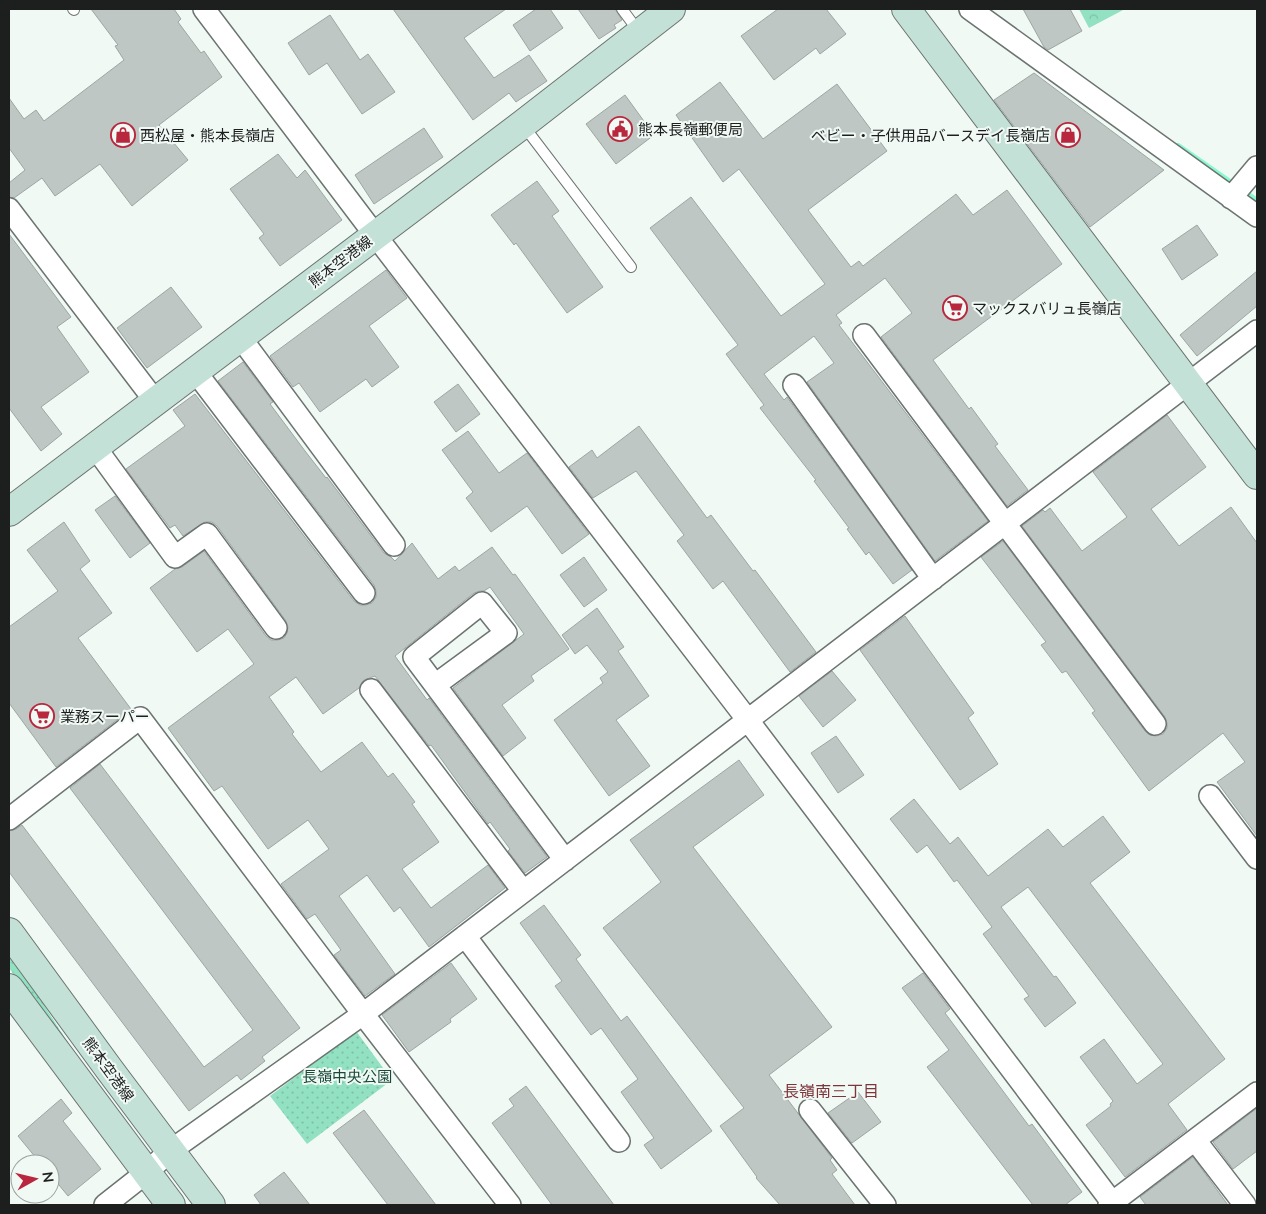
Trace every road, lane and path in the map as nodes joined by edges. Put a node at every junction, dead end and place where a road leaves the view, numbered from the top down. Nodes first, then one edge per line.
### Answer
1 (204, 9) edge
2 (622, 9) edge
3 (671, 9) edge
4 (906, 9) edge
5 (970, 9) edge
6 (640, 34) junction
7 (523, 124) junction
8 (1257, 167) edge
9 (1231, 198) junction
10 (9, 209) edge
11 (1257, 216) edge
12 (375, 235) junction
13 (631, 267) dead end
14 (1257, 332) edge
15 (864, 334) dead end
16 (240, 337) junction
17 (195, 371) junction
18 (1189, 384) junction
19 (794, 385) dead end
20 (155, 401) junction
21 (95, 447) junction
22 (1257, 475) edge
23 (9, 512) edge
24 (1005, 524) junction
25 (394, 545) dead end
26 (933, 579) junction
27 (364, 593) dead end
28 (276, 628) dead end
29 (435, 685) dead end
30 (371, 690) dead end
31 (747, 719) junction
32 (1155, 724) dead end
33 (1210, 796) dead end
34 (9, 819) edge
35 (1257, 858) edge
36 (565, 860) junction
37 (523, 891) junction
38 (9, 932) edge
39 (465, 936) junction
40 (9, 988) edge
41 (363, 1014) junction
42 (1257, 1093) edge
43 (810, 1110) dead end
44 (1195, 1140) junction
45 (619, 1142) dead end
46 (170, 1151) junction
47 (147, 1172) junction
48 (105, 1205) edge
49 (171, 1205) edge
50 (211, 1205) edge
51 (510, 1205) edge
52 (885, 1205) edge
53 (1112, 1205) edge
54 (1245, 1205) edge

1 - 12 street
2 - 6 lane
3 - 6 main road, 熊本空港線
4 - 18 main road
5 - 9 street
6 - 7 main road, 熊本空港線
7 - 12 main road, 熊本空港線
7 - 13 lane
8 - 9 street
9 - 11 street
10 - 20 street
12 - 16 main road, 熊本空港線
12 - 31 street
14 - 18 street
15 - 24 street
16 - 17 main road, 熊本空港線
16 - 25 street
17 - 20 main road, 熊本空港線
17 - 27 street
18 - 22 main road
18 - 24 street
19 - 26 street
20 - 21 main road, 熊本空港線
21 - 23 main road, 熊本空港線
21 - 28 street
24 - 26 street
24 - 32 street
26 - 31 street
29 - 36 street
30 - 37 street
31 - 36 street
31 - 53 street
33 - 35 street
34 - 41 street
36 - 37 street
37 - 39 street
38 - 46 main road, 熊本空港線
39 - 41 street
39 - 45 street
40 - 47 main road
41 - 46 street
41 - 51 street
42 - 44 street
43 - 52 street
44 - 53 street
44 - 54 street
46 - 47 street
46 - 50 main road, 熊本空港線
47 - 48 street
47 - 49 main road

